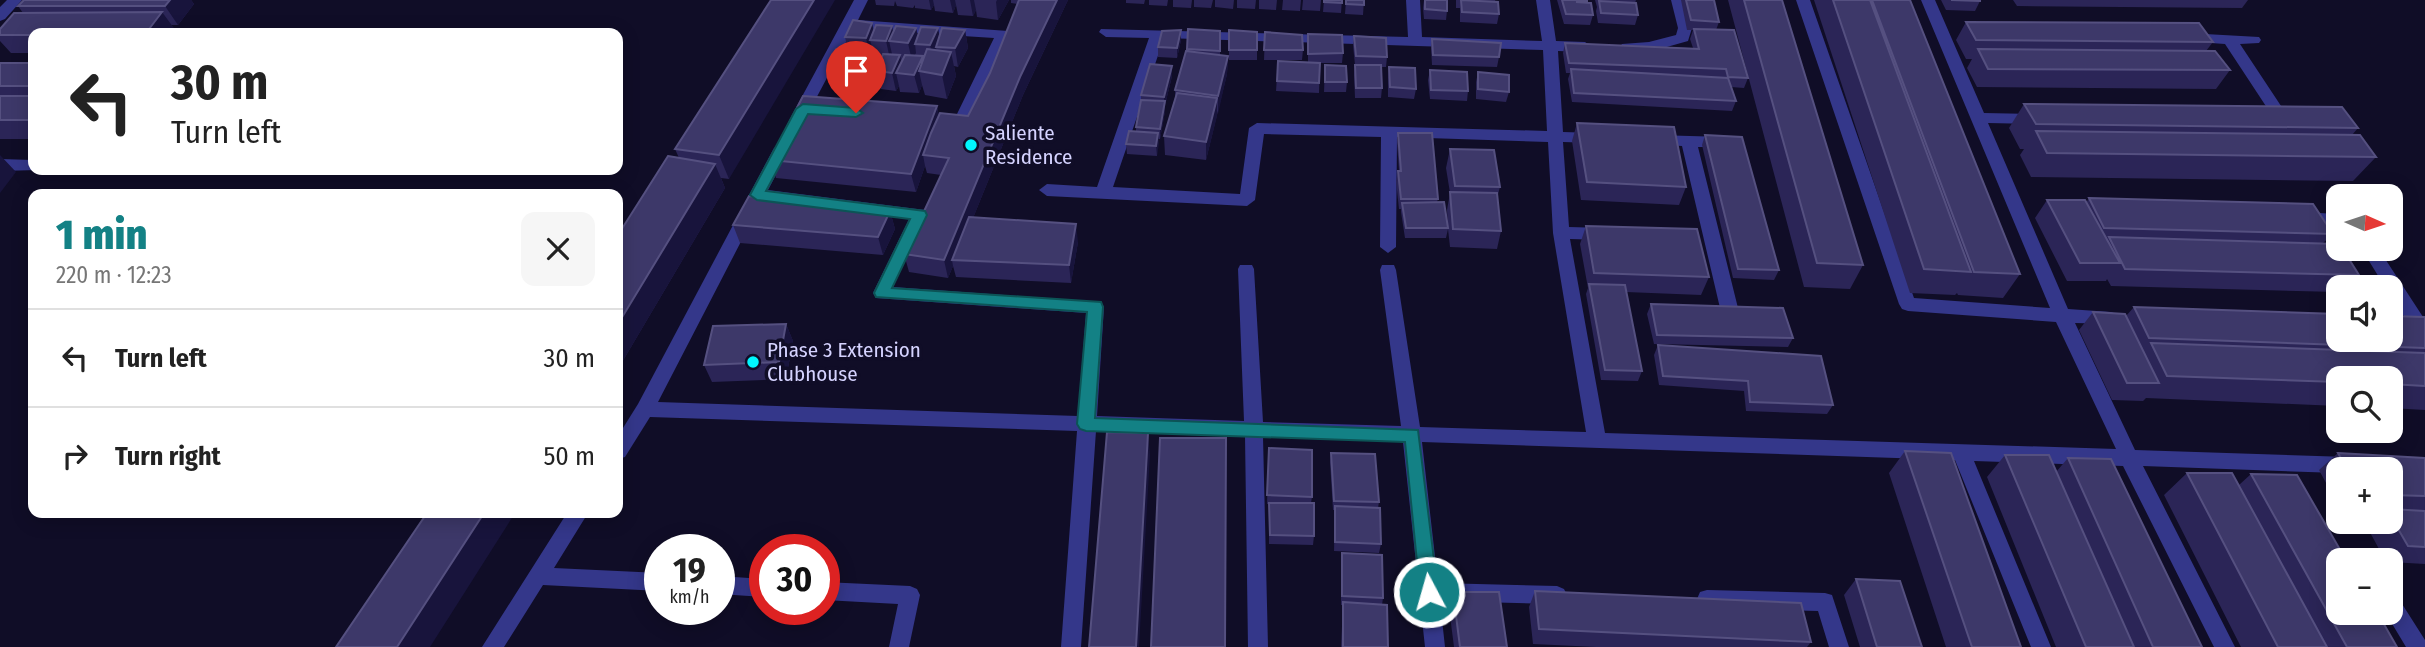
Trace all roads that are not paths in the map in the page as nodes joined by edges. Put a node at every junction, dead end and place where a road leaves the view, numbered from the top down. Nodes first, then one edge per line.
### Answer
1 (15, 0) edge
2 (861, 0) edge
3 (1413, 0) edge
4 (1543, 0) edge
5 (1678, 0) edge
6 (1803, 0) edge
7 (1928, 0) edge
8 (0, 16) edge
9 (849, 23) junction
10 (1106, 32) dead end
11 (1158, 34) junction
12 (2174, 38) edge
13 (2229, 39) junction
14 (2255, 40) dead end
15 (1415, 42) junction
16 (1550, 47) junction
17 (922, 117) edge
18 (1979, 118) junction
19 (2049, 119) edge
20 (2306, 125) edge
21 (1389, 132) junction
22 (1556, 136) junction
23 (1609, 138) edge
24 (1636, 139) edge
25 (1689, 141) junction
26 (1743, 142) edge
27 (0, 165) edge
28 (28, 166) edge
29 (1046, 190) dead end
30 (1103, 192) junction
31 (757, 195) junction
32 (2283, 218) edge
33 (2326, 220) edge
34 (1561, 233) junction
35 (1629, 234) edge
36 (1388, 247) dead end
37 (2377, 261) edge
38 (1246, 270) dead end
39 (1388, 270) dead end
40 (1729, 308) edge
41 (2063, 317) junction
42 (2132, 320) edge
43 (2403, 332) edge
44 (2424, 333) edge
45 (645, 409) junction
46 (1086, 424) junction
47 (1255, 430) junction
48 (1412, 435) junction
49 (1597, 441) junction
50 (623, 443) edge
51 (1961, 452) junction
52 (2129, 458) junction
53 (2326, 465) edge
54 (575, 518) edge
55 (538, 576) junction
56 (644, 581) edge
57 (840, 591) edge
58 (1429, 592) junction
59 (1579, 596) edge
60 (1688, 599) edge
61 (2415, 626) edge
62 (492, 647) edge
63 (899, 647) edge
64 (1071, 647) edge
65 (1258, 647) edge
66 (1435, 647) edge
67 (1839, 647) edge
68 (2041, 647) edge
69 (2225, 647) edge
70 (2418, 647) edge

1 - 8 street
2 - 9 street
3 - 15 street
4 - 16 street
5 - 16 street
6 - 41 street
7 - 18 street
9 - 17 street
9 - 31 street
10 - 11 street
11 - 15 street
11 - 30 street
12 - 13 street
13 - 14 street
13 - 20 street
15 - 16 street
16 - 22 street
18 - 19 street
18 - 41 street
21 - 22 street
21 - 30 street
21 - 36 street
22 - 23 street
22 - 34 street
24 - 25 street
25 - 26 street
25 - 40 street
27 - 28 street
29 - 30 street
31 - 45 street
31 - 46 street
32 - 33 street
34 - 35 street
34 - 49 street
37 - 44 street
38 - 47 street
39 - 48 street
41 - 42 street
41 - 52 street
43 - 44 street
45 - 46 street
45 - 50 street
46 - 47 street
46 - 64 street
47 - 48 street
47 - 65 street
48 - 49 street
48 - 58 street
49 - 51 street
51 - 52 street
51 - 68 street
52 - 53 street
52 - 69 street
54 - 55 street
55 - 56 street
55 - 62 street
57 - 63 street
58 - 59 street
58 - 66 street
60 - 67 street
61 - 70 street

